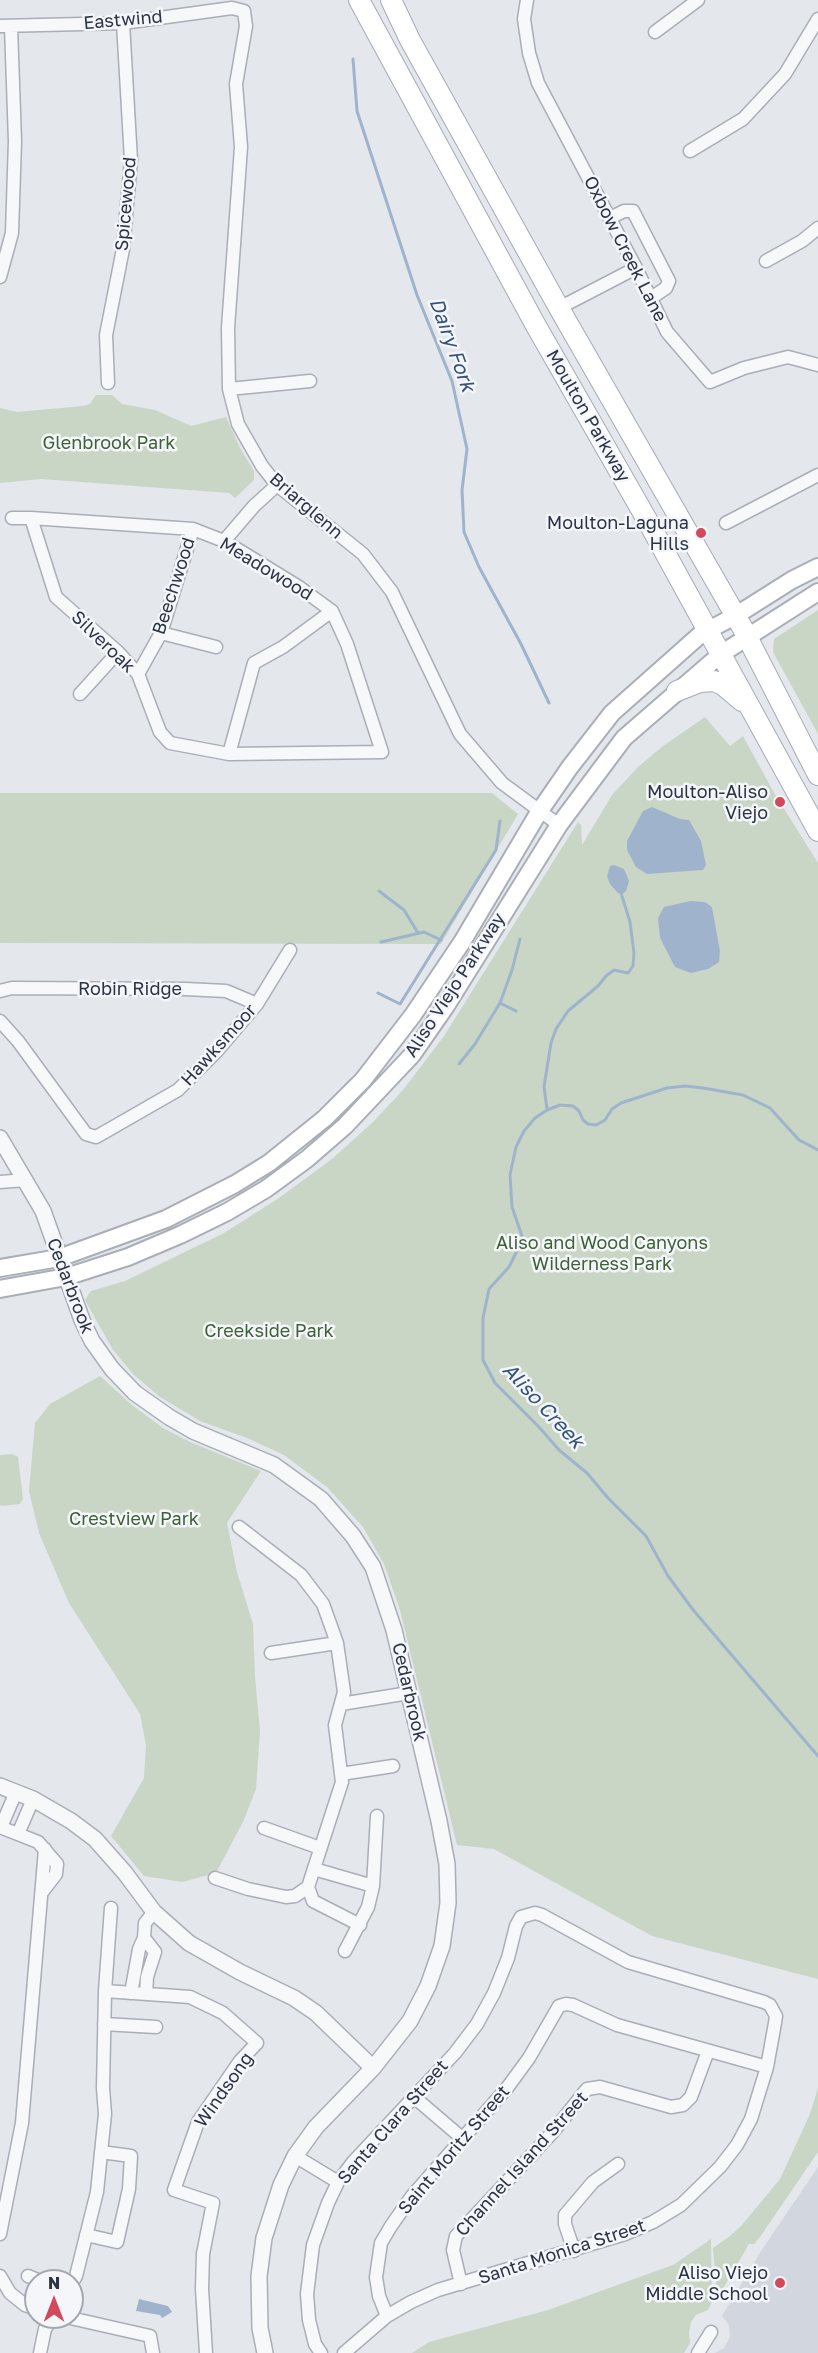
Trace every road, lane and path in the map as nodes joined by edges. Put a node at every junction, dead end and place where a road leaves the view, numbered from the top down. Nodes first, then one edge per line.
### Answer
1 (359, 0) edge
2 (391, 0) edge
3 (526, 0) edge
4 (698, 0) edge
5 (244, 11) joint
6 (818, 19) edge
7 (123, 23) junction
8 (5, 26) edge
9 (655, 32) dead end
10 (690, 150) dead end
11 (610, 218) junction
12 (818, 228) edge
13 (766, 261) dead end
14 (636, 268) junction
15 (0, 277) edge
16 (651, 298) junction
17 (559, 308) junction
18 (818, 365) edge
19 (310, 381) dead end
20 (108, 383) dead end
21 (229, 389) junction
22 (818, 475) edge
23 (277, 485) junction
24 (12, 518) dead end
25 (31, 518) junction
26 (726, 523) dead end
27 (193, 529) junction
28 (224, 541) junction
29 (818, 567) edge
30 (818, 592) edge
31 (332, 611) junction
32 (735, 616) junction
33 (708, 630) junction
34 (161, 633) junction
35 (746, 637) junction
36 (216, 646) dead end
37 (118, 652) junction
38 (721, 654) junction
39 (138, 675) junction
40 (676, 691) junction
41 (80, 694) dead end
42 (747, 704) junction
43 (228, 754) junction
44 (818, 775) edge
45 (539, 812) junction
46 (559, 825) junction
47 (818, 831) edge
48 (290, 950) dead end
49 (0, 991) edge
50 (257, 1004) junction
51 (0, 1021) edge
52 (0, 1138) edge
53 (26, 1180) junction
54 (0, 1182) edge
55 (59, 1258) junction
56 (0, 1268) edge
57 (66, 1277) junction
58 (0, 1289) edge
59 (239, 1527) dead end
60 (337, 1643) junction
61 (271, 1653) dead end
62 (409, 1693) junction
63 (341, 1704) junction
64 (393, 1766) dead end
65 (340, 1774) junction
66 (0, 1786) edge
67 (16, 1792) junction
68 (33, 1799) junction
69 (377, 1816) dead end
70 (0, 1827) edge
71 (264, 1828) dead end
72 (18, 1834) junction
73 (320, 1848) junction
74 (314, 1869) junction
75 (215, 1878) dead end
76 (373, 1886) junction
77 (308, 1887) junction
78 (111, 1908) dead end
79 (154, 1912) junction
80 (360, 1924) junction
81 (144, 1938) junction
82 (345, 1951) dead end
83 (105, 1991) junction
84 (131, 1993) junction
85 (146, 1994) junction
86 (774, 2010) joint
87 (104, 2024) junction
88 (156, 2027) dead end
89 (708, 2051) junction
90 (767, 2067) junction
91 (373, 2068) junction
92 (414, 2097) junction
93 (462, 2138) junction
94 (101, 2152) junction
95 (295, 2156) junction
96 (618, 2164) dead end
97 (338, 2182) junction
98 (0, 2234) edge
99 (86, 2235) junction
100 (574, 2251) junction
101 (78, 2269) edge
102 (0, 2276) edge
103 (461, 2284) junction
104 (24, 2304) edge
105 (387, 2316) junction
106 (84, 2321) edge
107 (45, 2329) edge
108 (711, 2332) dead end
109 (40, 2353) edge
110 (153, 2353) edge
111 (206, 2353) edge
112 (265, 2353) edge
113 (321, 2353) edge
114 (344, 2353) edge
115 (698, 2353) edge

1 - 33 main road, Moulton Parkway
2 - 17 main road, Moulton Parkway
3 - 11 street, Oxbow Creek Lane
4 - 9 street
5 - 7 street, Eastwind
5 - 21 street, Briarglenn
6 - 10 street
7 - 8 street, Eastwind
7 - 20 street, Spicewood
8 - 15 street
11 - 14 street, Oxbow Creek Lane
11 - 16 street
12 - 13 street
14 - 16 street, Oxbow Creek Lane
14 - 17 street
16 - 18 street, Oxbow Creek Lane
17 - 32 main road, Moulton Parkway
19 - 21 street
21 - 23 street, Briarglenn
22 - 26 street
23 - 28 street
23 - 45 street, Briarglenn
24 - 25 street, Meadowood
25 - 27 street, Meadowood
25 - 37 street, Silveroak
27 - 28 street, Meadowood
27 - 34 street, Beechwood
28 - 31 street, Meadowood
29 - 32 main road, Aliso Viejo Parkway
30 - 35 main road, Aliso Viejo Parkway
31 - 43 street
31 - 43 street, Meadowood
32 - 33 main road, Aliso Viejo Parkway
32 - 35 main road, Moulton Parkway
33 - 38 main road, Moulton Parkway
33 - 45 main road, Aliso Viejo Parkway
34 - 36 street
34 - 39 street, Beechwood
35 - 38 main road, Aliso Viejo Parkway
35 - 44 main road, Moulton Parkway
37 - 39 street, Silveroak
37 - 41 street
38 - 40 main road, Aliso Viejo Parkway
38 - 42 main road, Moulton Parkway
39 - 43 street, Silveroak
40 - 42 main road
40 - 46 main road, Aliso Viejo Parkway
42 - 47 main road, Moulton Parkway
45 - 46 street, Briarglenn
45 - 55 main road, Aliso Viejo Parkway
46 - 57 main road, Aliso Viejo Parkway
48 - 50 street, Hawksmoor
49 - 50 street, Robin Ridge
50 - 51 street, Hawksmoor
52 - 53 street, Cedarbrook
53 - 54 street
53 - 55 street, Cedarbrook
55 - 56 main road, Aliso Viejo Parkway
55 - 57 street, Cedarbrook
57 - 58 main road, Aliso Viejo Parkway
57 - 62 street, Cedarbrook
59 - 60 street
60 - 61 street
60 - 63 street
62 - 63 street
62 - 91 street, Cedarbrook
63 - 65 street
64 - 65 street
65 - 73 street
66 - 67 street
67 - 68 street
67 - 70 street
68 - 72 street
68 - 79 street
69 - 76 street
70 - 72 street
71 - 73 street
72 - 98 street
73 - 74 street
74 - 76 street
74 - 77 street
75 - 77 street
76 - 80 street
77 - 80 street
78 - 83 street
79 - 81 street
79 - 91 street
80 - 82 street
81 - 84 street
81 - 85 street
83 - 84 street, Windsong
83 - 87 street
84 - 85 street, Windsong
85 - 111 street, Windsong
86 - 90 street, Santa Monica Street
86 - 92 street, Santa Clara Street
87 - 88 street
87 - 94 street
89 - 90 street
89 - 93 street, Saint Moritz Street
89 - 103 street, Channel Island Street
90 - 100 street, Santa Monica Street
91 - 95 street, Cedarbrook
92 - 93 street
92 - 97 street, Santa Clara Street
93 - 105 street, Saint Moritz Street
94 - 99 street
94 - 99 street
95 - 97 street
95 - 112 street, Cedarbrook
96 - 100 street
97 - 113 street, Santa Clara Street
99 - 101 street
100 - 103 street, Santa Monica Street
102 - 104 street
103 - 105 street, Santa Monica Street
105 - 114 street, Santa Monica Street
106 - 110 street
107 - 109 street
108 - 115 street

